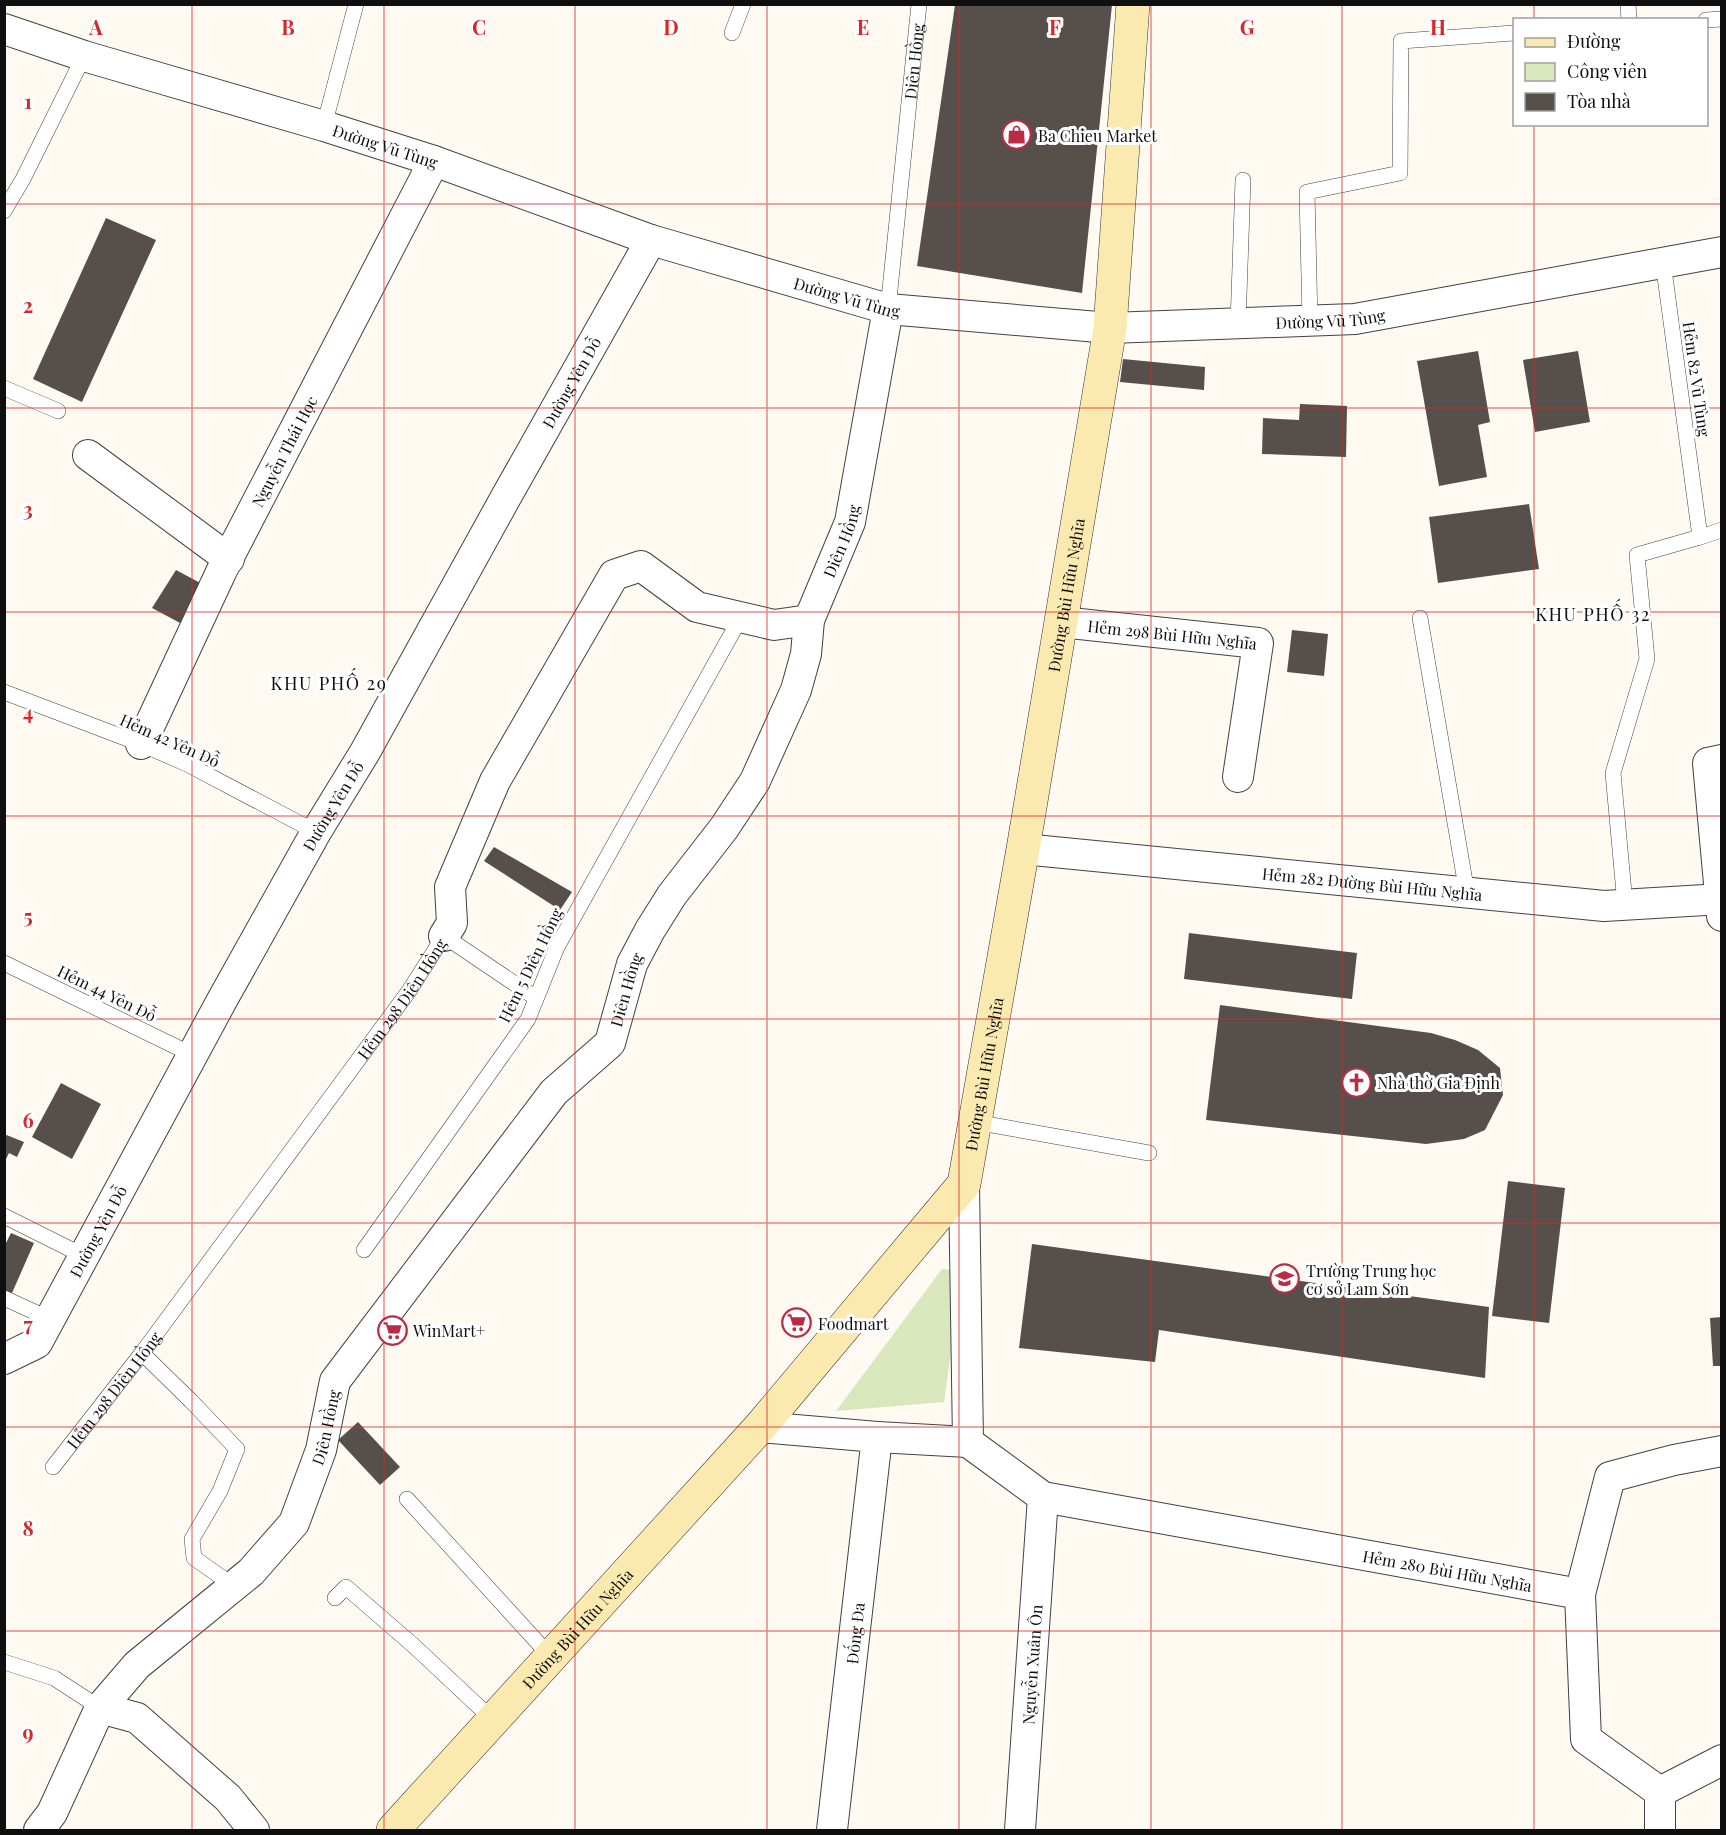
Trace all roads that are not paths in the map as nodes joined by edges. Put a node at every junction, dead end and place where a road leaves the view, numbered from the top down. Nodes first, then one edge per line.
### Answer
1 (356, 4) edge
2 (743, 4) edge
3 (919, 4) edge
4 (1132, 4) edge
5 (4, 29) edge
6 (732, 33) dead end
7 (1513, 33) edge
8 (84, 56) junction
9 (324, 126) junction
10 (434, 161) junction
11 (1243, 180) dead end
12 (4, 211) edge
13 (651, 240) junction
14 (1722, 252) edge
15 (1663, 262) junction
16 (888, 309) junction
17 (1310, 321) junction
18 (1238, 324) junction
19 (1110, 328) junction
20 (4, 388) edge
21 (58, 411) dead end
22 (88, 455) dead end
23 (1722, 530) edge
24 (1700, 537) junction
25 (229, 558) junction
26 (741, 617) junction
27 (1420, 618) dead end
28 (809, 620) junction
29 (1061, 622) junction
30 (4, 692) edge
31 (141, 744) junction
32 (1722, 760) edge
33 (1238, 777) dead end
34 (316, 832) junction
35 (1023, 849) junction
36 (1467, 892) junction
37 (1625, 904) junction
38 (1721, 905) edge
39 (444, 936) junction
40 (4, 963) edge
41 (536, 998) junction
42 (193, 1055) junction
43 (975, 1122) junction
44 (1149, 1153) dead end
45 (964, 1184) junction
46 (4, 1216) edge
47 (364, 1251) dead end
48 (84, 1256) junction
49 (4, 1298) edge
50 (50, 1319) junction
51 (142, 1353) junction
52 (4, 1359) edge
53 (760, 1427) junction
54 (877, 1437) junction
55 (968, 1442) junction
56 (1722, 1451) edge
57 (53, 1467) dead end
58 (1043, 1497) junction
59 (407, 1499) dead end
60 (234, 1586) junction
61 (1580, 1594) junction
62 (335, 1598) dead end
63 (551, 1657) junction
64 (4, 1662) edge
65 (100, 1708) junction
66 (493, 1720) junction
67 (1722, 1760) edge
68 (1660, 1792) junction
69 (39, 1830) edge
70 (254, 1830) edge
71 (393, 1830) edge
72 (832, 1830) edge
73 (1020, 1830) edge
74 (1660, 1830) edge

1 - 9 lane
2 - 6 lane
3 - 16 lane, Diên Hồng
4 - 19 street, Đường Bùi Hữu Nghĩa
5 - 8 street, Đường Vũ Tùng
7 - 17 lane
8 - 9 street, Đường Vũ Tùng
8 - 12 lane
9 - 10 street, Đường Vũ Tùng
10 - 13 street, Đường Vũ Tùng
10 - 25 street, Nguyễn Thái Học
11 - 18 lane
13 - 16 street, Đường Vũ Tùng
13 - 34 street, Đường Yên Đỗ
14 - 15 street, Đường Vũ Tùng
15 - 17 street, Đường Vũ Tùng
15 - 24 lane, Hẻm 82 Vũ Tùng
16 - 19 street, Đường Vũ Tùng
16 - 28 street, Diên Hồng
17 - 18 street, Đường Vũ Tùng
18 - 19 street, Đường Vũ Tùng
19 - 29 street, Đường Bùi Hữu Nghĩa
20 - 21 lane
22 - 25 street
23 - 24 lane
24 - 37 lane
25 - 31 street, Nguyễn Thái Học
26 - 28 street, Hẻm 298 Diên Hồng
26 - 39 street, Hẻm 298 Diên Hồng
26 - 41 lane, Hẻm 5 Diên Hồng
27 - 36 lane
28 - 60 street, Diên Hồng
29 - 33 street, Hẻm 298 Bùi Hữu Nghĩa
29 - 35 street, Đường Bùi Hữu Nghĩa
30 - 31 lane, Hẻm 42 Yên Đỗ
31 - 34 lane, Hẻm 42 Yên Đỗ
32 - 38 street
34 - 42 street, Đường Yên Đỗ
35 - 36 street, Hẻm 282 Đường Bùi Hữu Nghĩa
35 - 43 street, Đường Bùi Hữu Nghĩa
36 - 37 street, Hẻm 282 Đường Bùi Hữu Nghĩa
37 - 38 street, Hẻm 282 Đường Bùi Hữu Nghĩa
39 - 41 lane
39 - 51 lane, Hẻm 298 Diên Hồng
40 - 42 lane, Hẻm 44 Yên Đỗ
41 - 47 lane, Hẻm 5 Diên Hồng
42 - 48 street, Đường Yên Đỗ
43 - 44 lane
43 - 45 street, Đường Bùi Hữu Nghĩa
45 - 53 street, Đường Bùi Hữu Nghĩa
45 - 55 street, Đường Bùi Hữu Nghĩa
46 - 48 lane
48 - 50 street, Đường Yên Đỗ
49 - 50 lane
50 - 52 street, Đường Yên Đỗ
51 - 57 lane, Hẻm 298 Diên Hồng
51 - 60 lane
53 - 54 street
53 - 63 street, Đường Bùi Hữu Nghĩa
54 - 55 street
54 - 72 street, Đống Đa
55 - 58 street
56 - 61 street
58 - 61 street, Hẻm 280 Bùi Hữu Nghĩa
58 - 73 street, Nguyễn Xuân Ôn
59 - 63 lane
60 - 65 street, Diên Hồng
61 - 68 street
62 - 66 lane
63 - 66 street, Đường Bùi Hữu Nghĩa
64 - 65 lane
65 - 69 street, Diên Hồng
65 - 70 street
66 - 71 street, Đường Bùi Hữu Nghĩa
67 - 68 street
68 - 74 street

